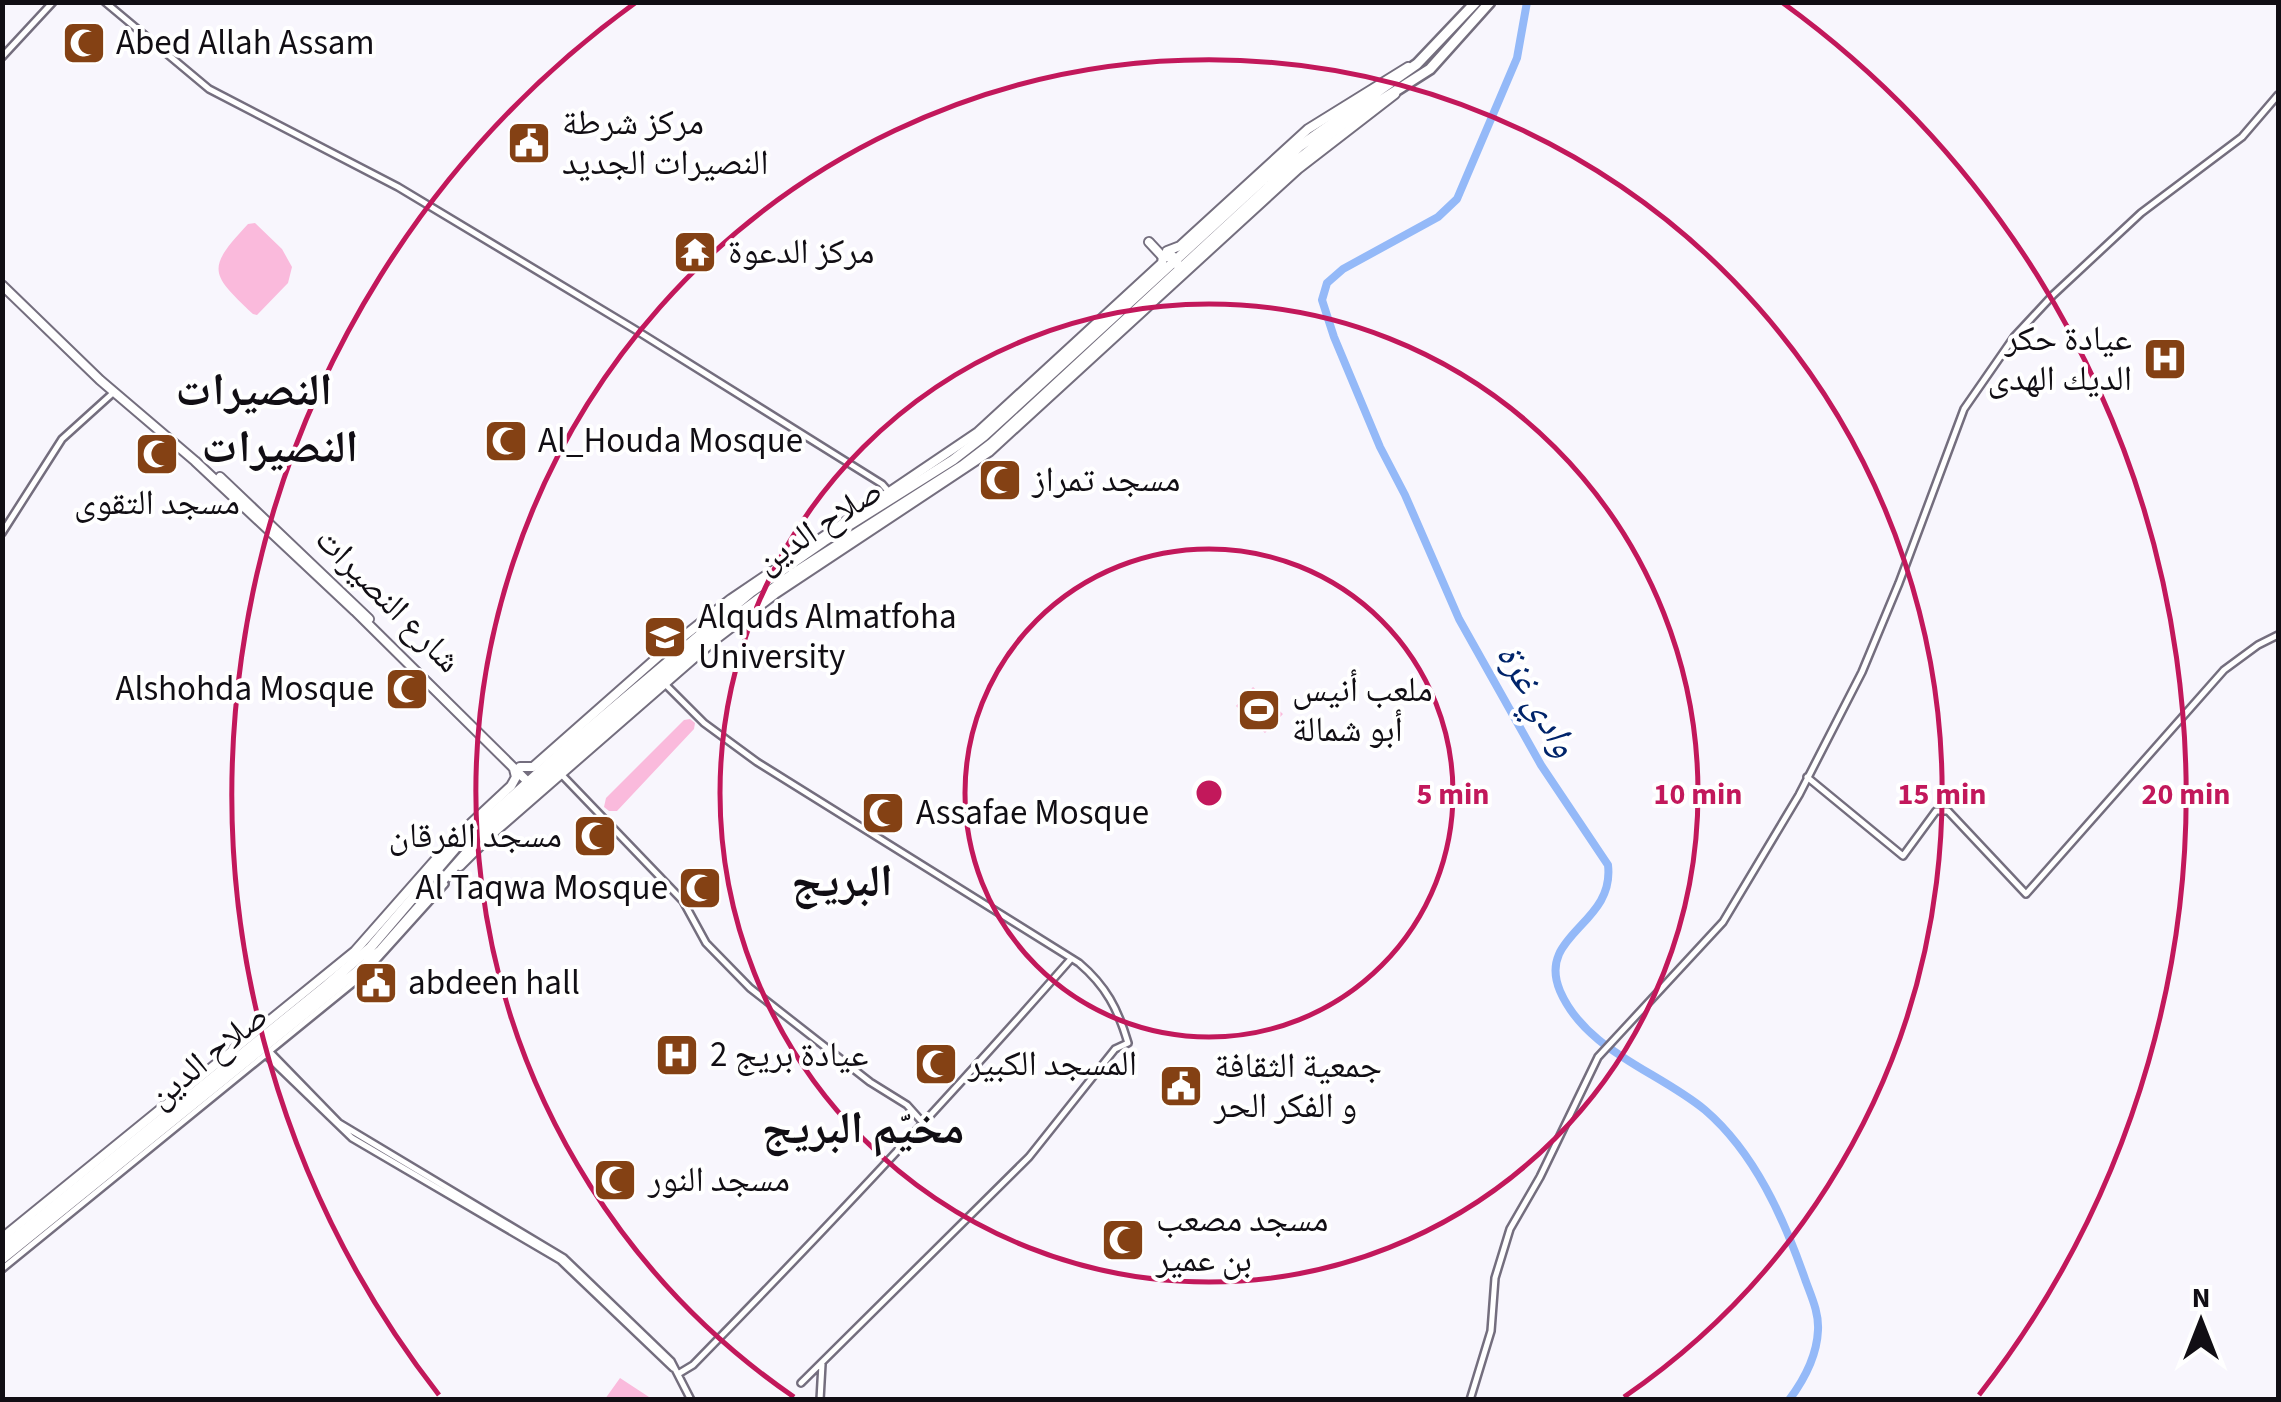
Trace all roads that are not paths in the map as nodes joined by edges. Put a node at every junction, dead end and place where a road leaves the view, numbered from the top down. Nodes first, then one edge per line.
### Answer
1 (53, 2) edge
2 (105, 2) edge
3 (1476, 2) edge
4 (1490, 2) edge
5 (2, 56) edge
6 (1418, 64) junction
7 (1399, 90) junction
8 (2278, 95) edge
9 (1149, 242) dead end
10 (1166, 254) junction
11 (1178, 261) junction
12 (1178, 272) junction
13 (4, 289) edge
14 (114, 392) junction
15 (889, 492) junction
16 (2, 533) edge
17 (2278, 635) edge
18 (660, 679) junction
19 (516, 766) junction
20 (559, 771) junction
21 (1808, 778) junction
22 (533, 784) junction
23 (453, 870) junction
24 (1070, 960) junction
25 (345, 976) junction
26 (268, 1054) junction
27 (924, 1124) junction
28 (2, 1238) edge
29 (19, 1240) junction
30 (2, 1248) edge
31 (2, 1259) edge
32 (2, 1268) edge
33 (822, 1364) junction
34 (677, 1371) junction
35 (801, 1383) dead end
36 (690, 1400) edge
37 (820, 1400) edge
38 (1470, 1400) edge

1 - 5 street
2 - 15 street
3 - 6 highway, صلاح الدين
4 - 7 highway, صلاح الدين
6 - 10 main road
6 - 11 highway, صلاح الدين
7 - 12 highway, صلاح الدين
7 - 18 main road
8 - 21 street
9 - 10 main road
10 - 11 highway
10 - 15 main road
11 - 12 highway
11 - 18 highway, صلاح الدين
12 - 18 highway, صلاح الدين
13 - 14 main road, شارع النصيرات
14 - 16 street
14 - 19 main road, شارع النصيرات
15 - 19 main road
17 - 21 street
18 - 20 highway, صلاح الدين
18 - 22 highway, صلاح الدين
18 - 24 street
19 - 22 main road, شارع النصيرات
19 - 28 main road
20 - 22 highway, صلاح الدين
20 - 23 main road
20 - 27 street
21 - 38 street
22 - 23 highway, صلاح الدين
22 - 25 highway, صلاح الدين
23 - 25 highway, صلاح الدين
23 - 26 street
24 - 27 street
24 - 33 street
25 - 29 highway, صلاح الدين
26 - 32 street
26 - 34 street
27 - 34 street
29 - 30 highway, صلاح الدين
29 - 31 highway, صلاح الدين
33 - 35 street
33 - 37 street
34 - 36 street

